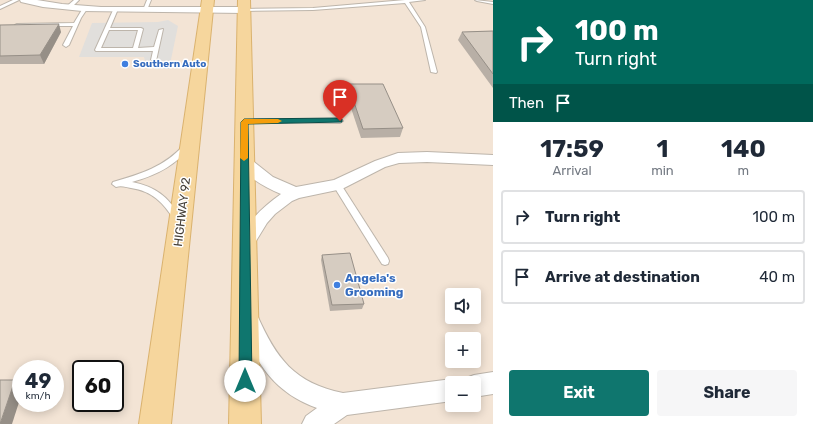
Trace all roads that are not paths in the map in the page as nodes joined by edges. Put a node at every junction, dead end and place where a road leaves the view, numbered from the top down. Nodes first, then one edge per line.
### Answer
1 (16, 0) edge
2 (24, 0) edge
3 (77, 0) edge
4 (423, 0) edge
5 (477, 0) edge
6 (406, 1) junction
7 (493, 3) edge
8 (147, 5) edge
9 (208, 5) edge
10 (244, 5) edge
11 (0, 8) edge
12 (68, 8) junction
13 (85, 9) junction
14 (116, 9) junction
15 (76, 24) junction
16 (7, 25) edge
17 (107, 29) junction
18 (161, 30) dead end
19 (66, 45) dead end
20 (135, 49) junction
21 (156, 49) junction
22 (154, 60) dead end
23 (434, 72) dead end
24 (340, 121) dead end
25 (244, 122) junction
26 (191, 140) junction
27 (493, 160) edge
28 (244, 161) junction
29 (337, 185) junction
30 (296, 193) junction
31 (180, 224) junction
32 (245, 244) junction
33 (385, 261) dead end
34 (245, 310) junction
35 (493, 383) edge
36 (481, 385) edge
37 (445, 391) edge
38 (343, 404) junction
39 (155, 424) edge
40 (246, 424) edge
41 (314, 424) edge

1 - 11 lane
2 - 12 street
3 - 12 lane
4 - 6 lane
5 - 7 lane
6 - 10 lane
6 - 23 lane
8 - 9 street
8 - 14 street
9 - 10 street
9 - 26 main road, HIGHWAY 92
10 - 25 main road
12 - 13 street
13 - 14 street
13 - 15 lane
14 - 17 lane
15 - 16 lane
15 - 19 lane
17 - 20 lane
17 - 20 lane
18 - 21 lane
20 - 21 lane
21 - 22 lane
24 - 25 lane
25 - 28 main road
26 - 31 main road, HIGHWAY 92
26 - 31 lane
27 - 29 street
28 - 30 street
28 - 32 main road
29 - 30 street
29 - 33 lane
30 - 32 street
31 - 39 main road, HIGHWAY 92
32 - 34 main road
34 - 38 street
34 - 40 main road
35 - 36 street
37 - 38 street
38 - 41 street

